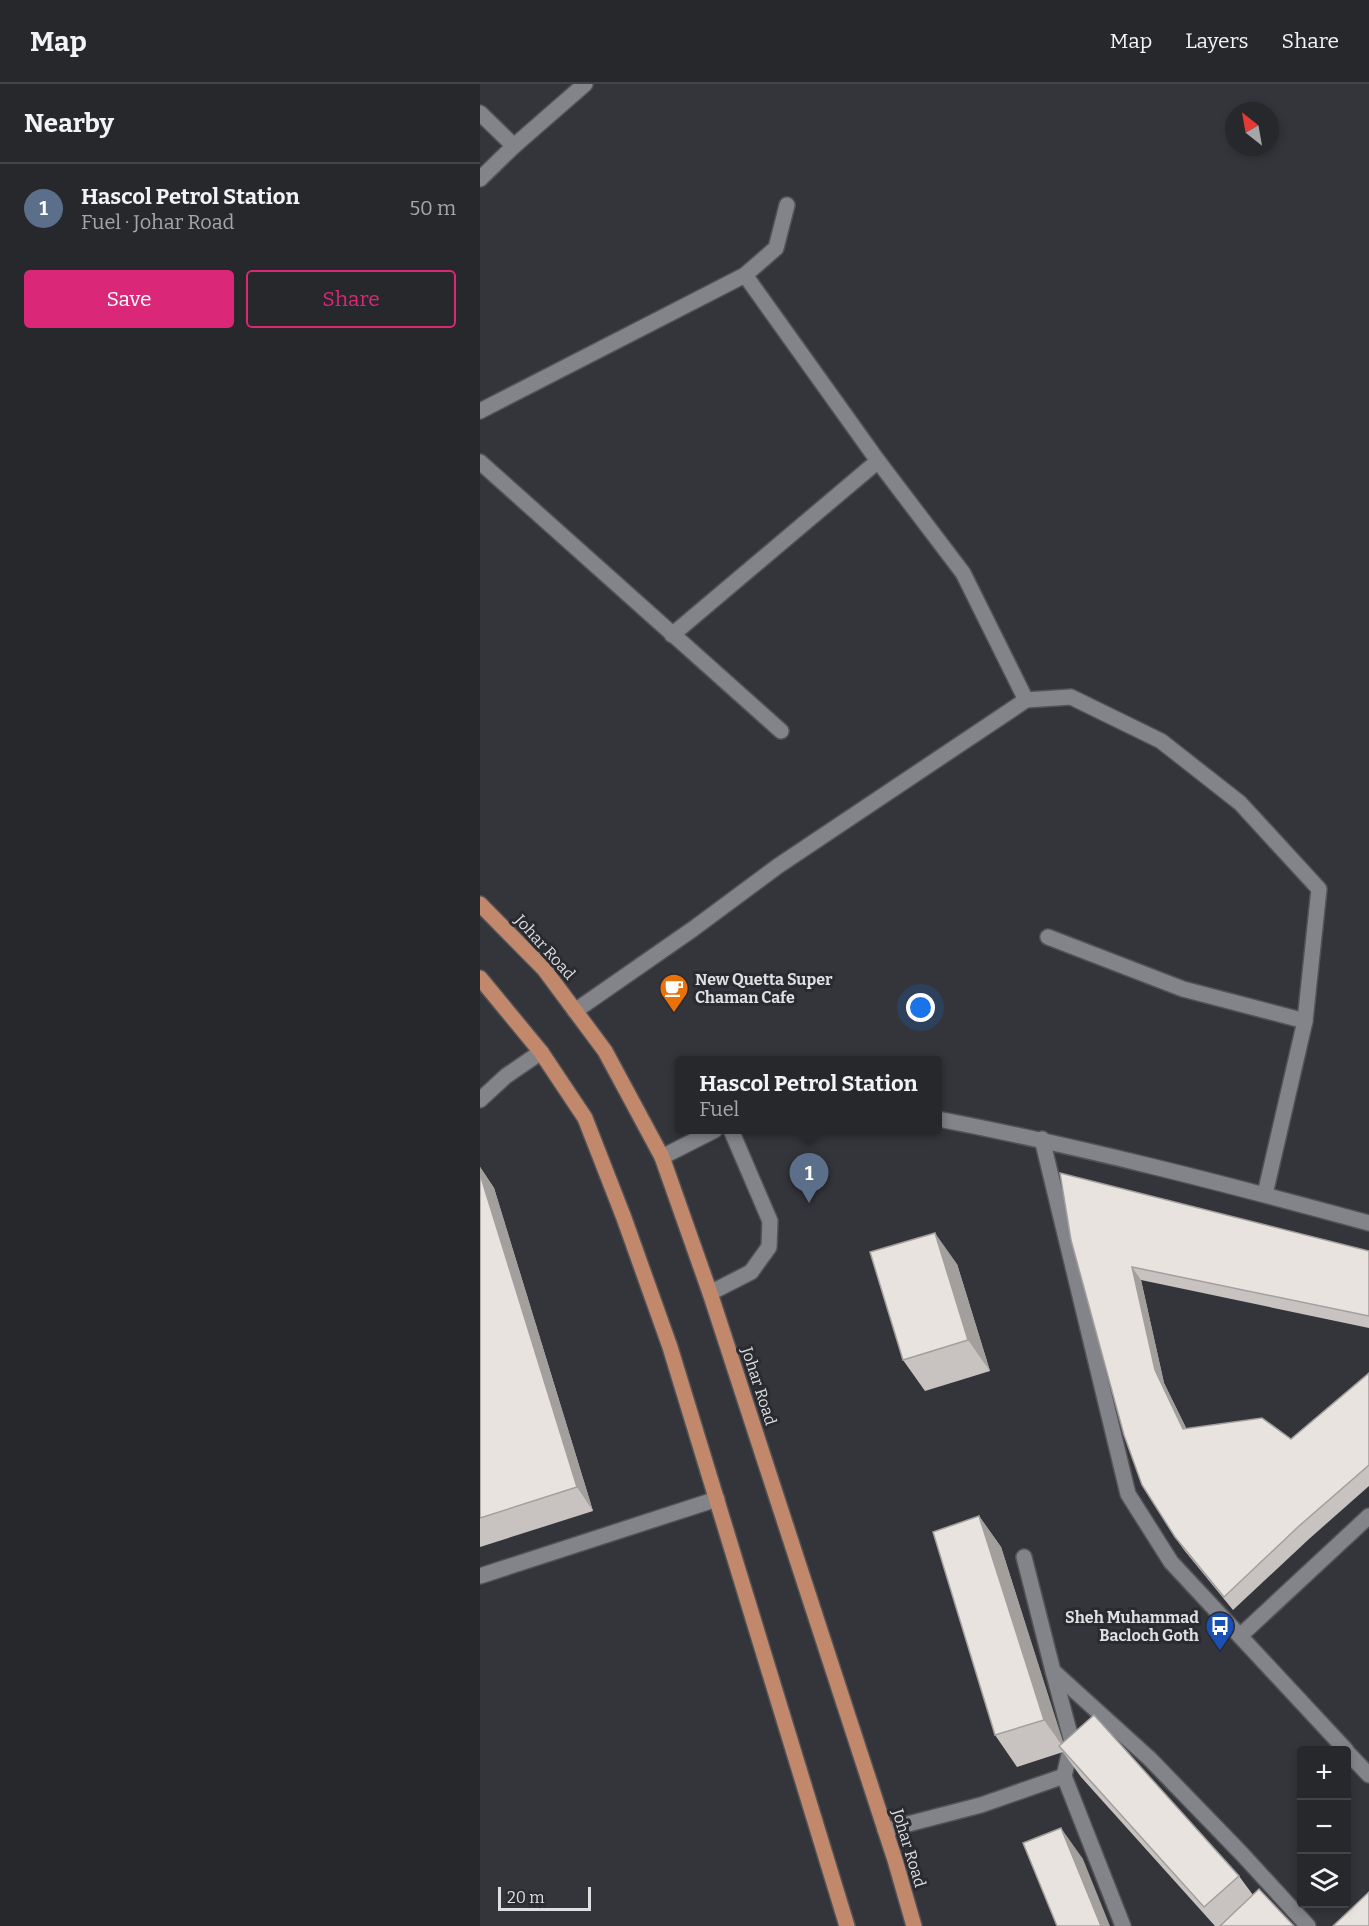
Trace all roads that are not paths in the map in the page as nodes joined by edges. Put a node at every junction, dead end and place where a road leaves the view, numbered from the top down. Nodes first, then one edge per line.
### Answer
1 (585, 84) edge
2 (480, 113) edge
3 (513, 146) junction
4 (480, 179) edge
5 (787, 205) dead end
6 (745, 275) junction
7 (480, 411) edge
8 (878, 461) junction
9 (480, 462) edge
10 (672, 634) junction
11 (1026, 700) junction
12 (781, 731) dead end
13 (480, 904) edge
14 (1048, 937) dead end
15 (480, 978) edge
16 (575, 1011) junction
17 (1305, 1021) junction
18 (541, 1052) junction
19 (480, 1100) edge
20 (942, 1120) edge
21 (707, 1134) edge
22 (733, 1134) edge
23 (1042, 1139) junction
24 (662, 1157) junction
25 (1265, 1194) junction
26 (1369, 1223) edge
27 (710, 1293) junction
28 (717, 1499) junction
29 (1369, 1516) edge
30 (1024, 1557) dead end
31 (480, 1576) edge
32 (1240, 1636) junction
33 (1053, 1671) junction
34 (1341, 1746) edge
35 (1351, 1756) edge
36 (1064, 1776) junction
37 (1369, 1776) edge
38 (885, 1830) junction
39 (847, 1926) edge
40 (914, 1926) edge
41 (1123, 1926) edge
42 (1308, 1926) edge

1 - 3 street
2 - 3 street
3 - 4 street
5 - 6 street
6 - 7 street
6 - 8 street
8 - 10 street
8 - 11 street
9 - 10 street
10 - 12 street
11 - 16 street
11 - 17 street
13 - 16 main road, Johar Road
14 - 17 street
15 - 18 main road
16 - 24 main road, Johar Road
17 - 25 street
18 - 19 street
18 - 28 main road
20 - 23 street
21 - 24 street
22 - 27 street
23 - 25 street
23 - 32 street
24 - 27 main road, Johar Road
25 - 26 street
27 - 38 main road, Johar Road
28 - 31 street
28 - 39 main road
29 - 32 street
30 - 33 street
32 - 34 street
33 - 36 street
33 - 42 street
35 - 37 street
36 - 38 street
36 - 41 street
38 - 40 main road, Johar Road

